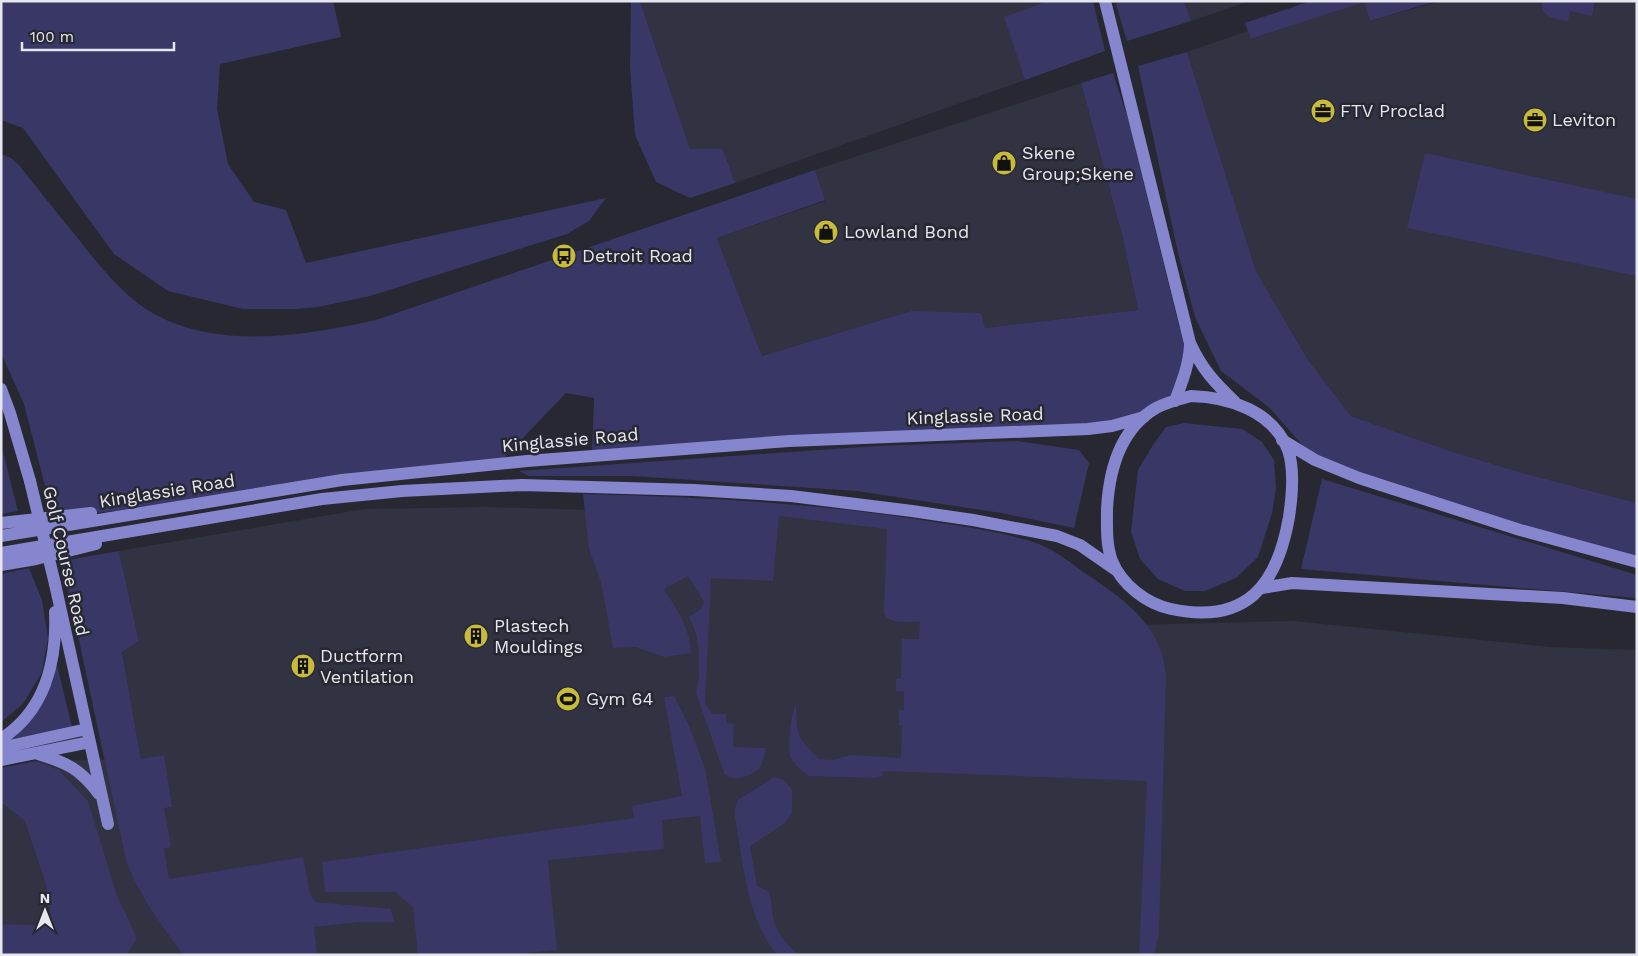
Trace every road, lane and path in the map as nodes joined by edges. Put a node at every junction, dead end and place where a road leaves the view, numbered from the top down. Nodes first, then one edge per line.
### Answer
1 (1105, 1) edge
2 (1190, 343) junction
3 (1, 389) edge
4 (1175, 400) junction
5 (1237, 404) junction
6 (1144, 417) junction
7 (1282, 440) junction
8 (208, 502) junction
9 (201, 519) junction
10 (1, 523) edge
11 (1, 536) edge
12 (1, 552) edge
13 (1637, 562) edge
14 (1, 565) edge
15 (1116, 570) junction
16 (55, 584) junction
17 (1262, 588) junction
18 (1637, 607) edge
19 (87, 729) junction
20 (1, 739) edge
21 (90, 742) junction
22 (1, 748) edge
23 (36, 753) junction
24 (1, 760) edge
25 (101, 796) junction
26 (108, 824) dead end

1 - 2 main road
2 - 4 main road
2 - 5 main road
3 - 16 main road, Golf Course Road, bridge
4 - 5 main road
4 - 6 main road
5 - 7 main road
6 - 8 main road, Kinglassie Road
6 - 15 main road
7 - 13 main road
7 - 17 main road
8 - 10 main road
8 - 11 main road, Kinglassie Road
9 - 12 main road, Kinglassie Road
9 - 14 main road
9 - 15 main road, Kinglassie Road
15 - 17 main road, Kinglassie Road
16 - 19 main road, Golf Course Road
16 - 20 main road
17 - 18 main road
19 - 21 main road, Golf Course Road
19 - 22 main road
21 - 23 main road
21 - 25 main road, Golf Course Road
23 - 24 main road
23 - 25 main road
25 - 26 main road, Golf Course Road

